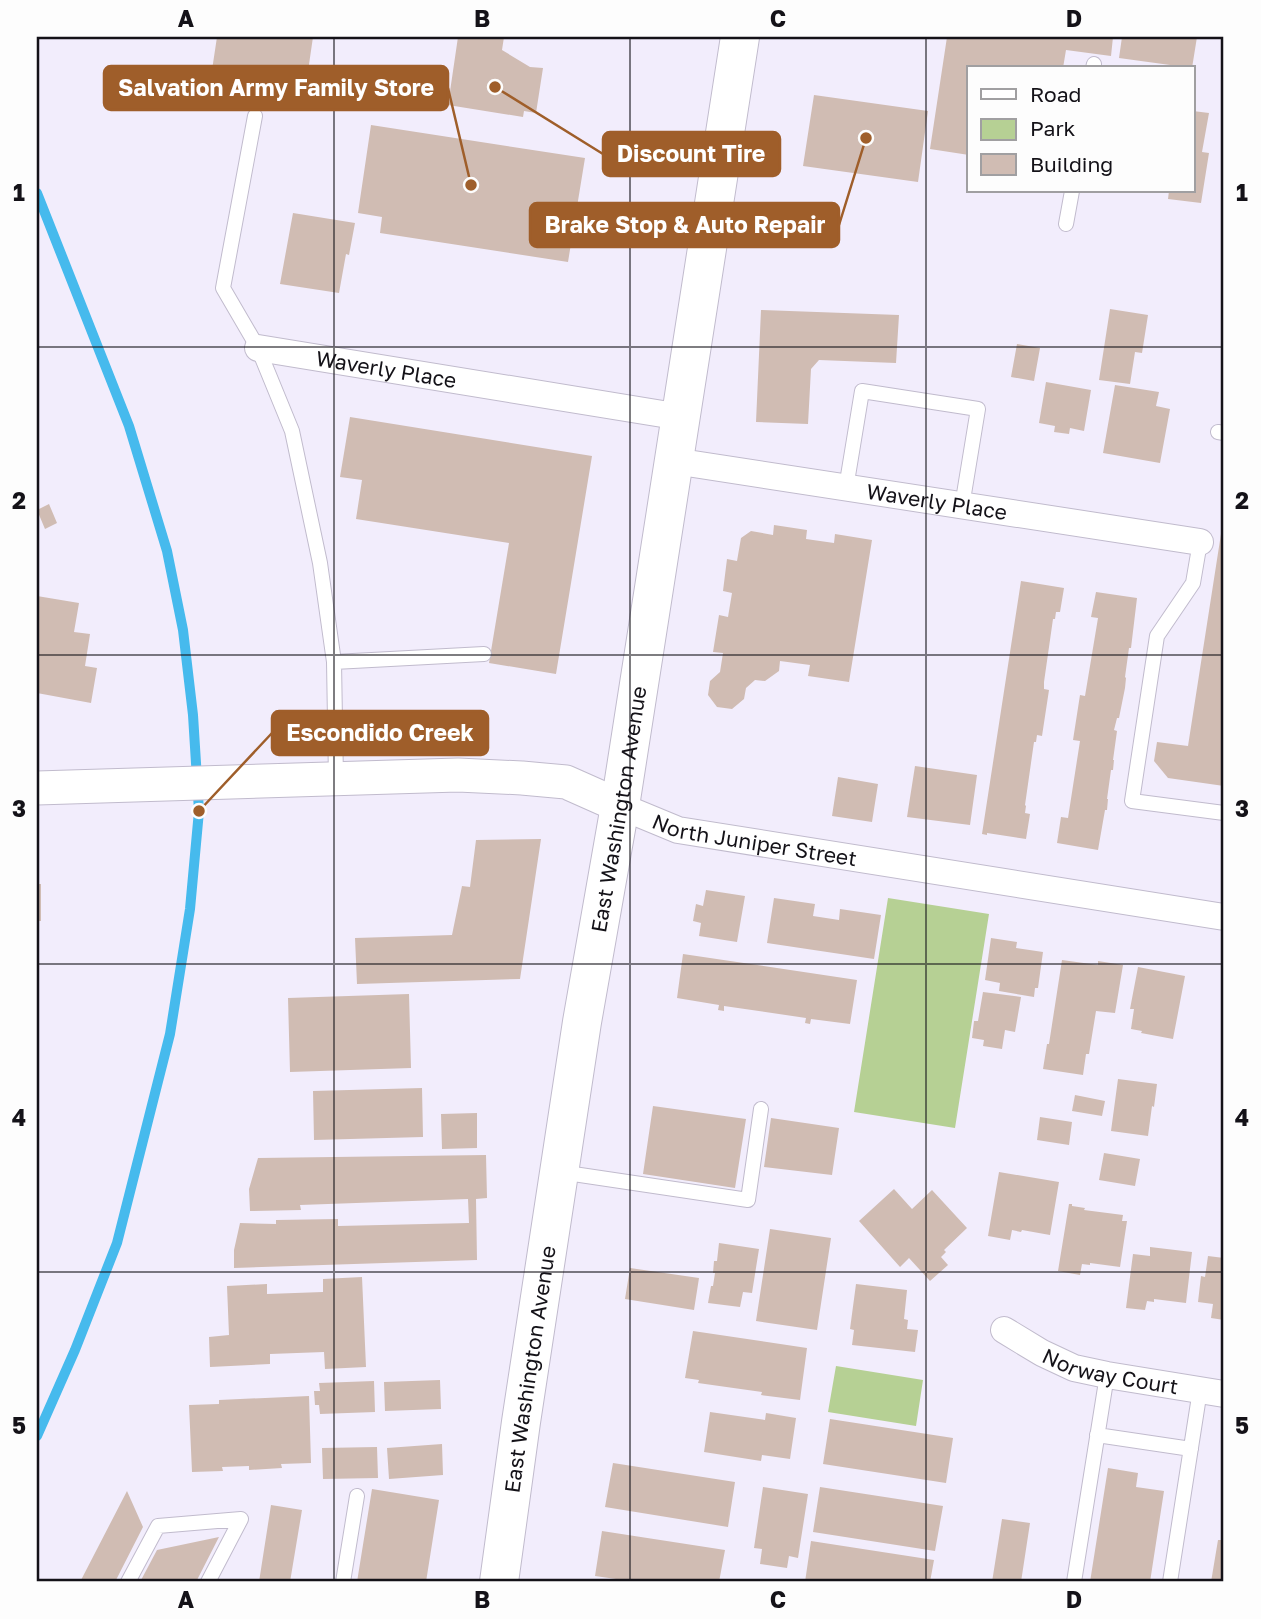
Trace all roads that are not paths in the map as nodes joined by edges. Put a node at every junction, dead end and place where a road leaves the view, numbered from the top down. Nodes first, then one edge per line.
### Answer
1 (740, 37) edge
2 (255, 116) dead end
3 (1072, 192) edge
4 (1066, 224) dead end
5 (258, 348) junction
6 (681, 417) junction
7 (674, 461) junction
8 (846, 488) junction
9 (962, 506) junction
10 (1200, 542) joint
11 (484, 654) dead end
12 (334, 662) junction
13 (336, 779) junction
14 (37, 788) edge
15 (620, 806) junction
16 (1224, 813) edge
17 (1224, 917) edge
18 (761, 1109) dead end
19 (559, 1172) junction
20 (1004, 1331) dead end
21 (1107, 1375) junction
22 (1212, 1392) edge
23 (1097, 1435) junction
24 (1191, 1449) junction
25 (357, 1496) dead end
26 (128, 1582) edge
27 (208, 1582) edge
28 (343, 1582) edge
29 (499, 1582) edge
30 (1074, 1582) edge
31 (1170, 1582) edge

1 - 6 main road, East Washington Avenue
2 - 5 lane
3 - 4 lane
5 - 6 street, Waverly Place
5 - 12 lane
6 - 7 main road, East Washington Avenue
7 - 8 street, Waverly Place
7 - 15 main road, East Washington Avenue
8 - 9 street, Waverly Place
8 - 9 lane
9 - 10 street, Waverly Place
10 - 16 lane
11 - 12 lane
12 - 13 lane
13 - 14 street, North Juniper Street
13 - 15 street, North Juniper Street
15 - 17 street, North Juniper Street
15 - 19 main road, East Washington Avenue
18 - 19 lane
19 - 29 main road, East Washington Avenue
20 - 21 street, Norway Court
21 - 22 street, Norway Court
21 - 23 lane
22 - 24 lane
23 - 24 lane
23 - 30 lane
24 - 31 lane
25 - 28 lane
26 - 27 lane

